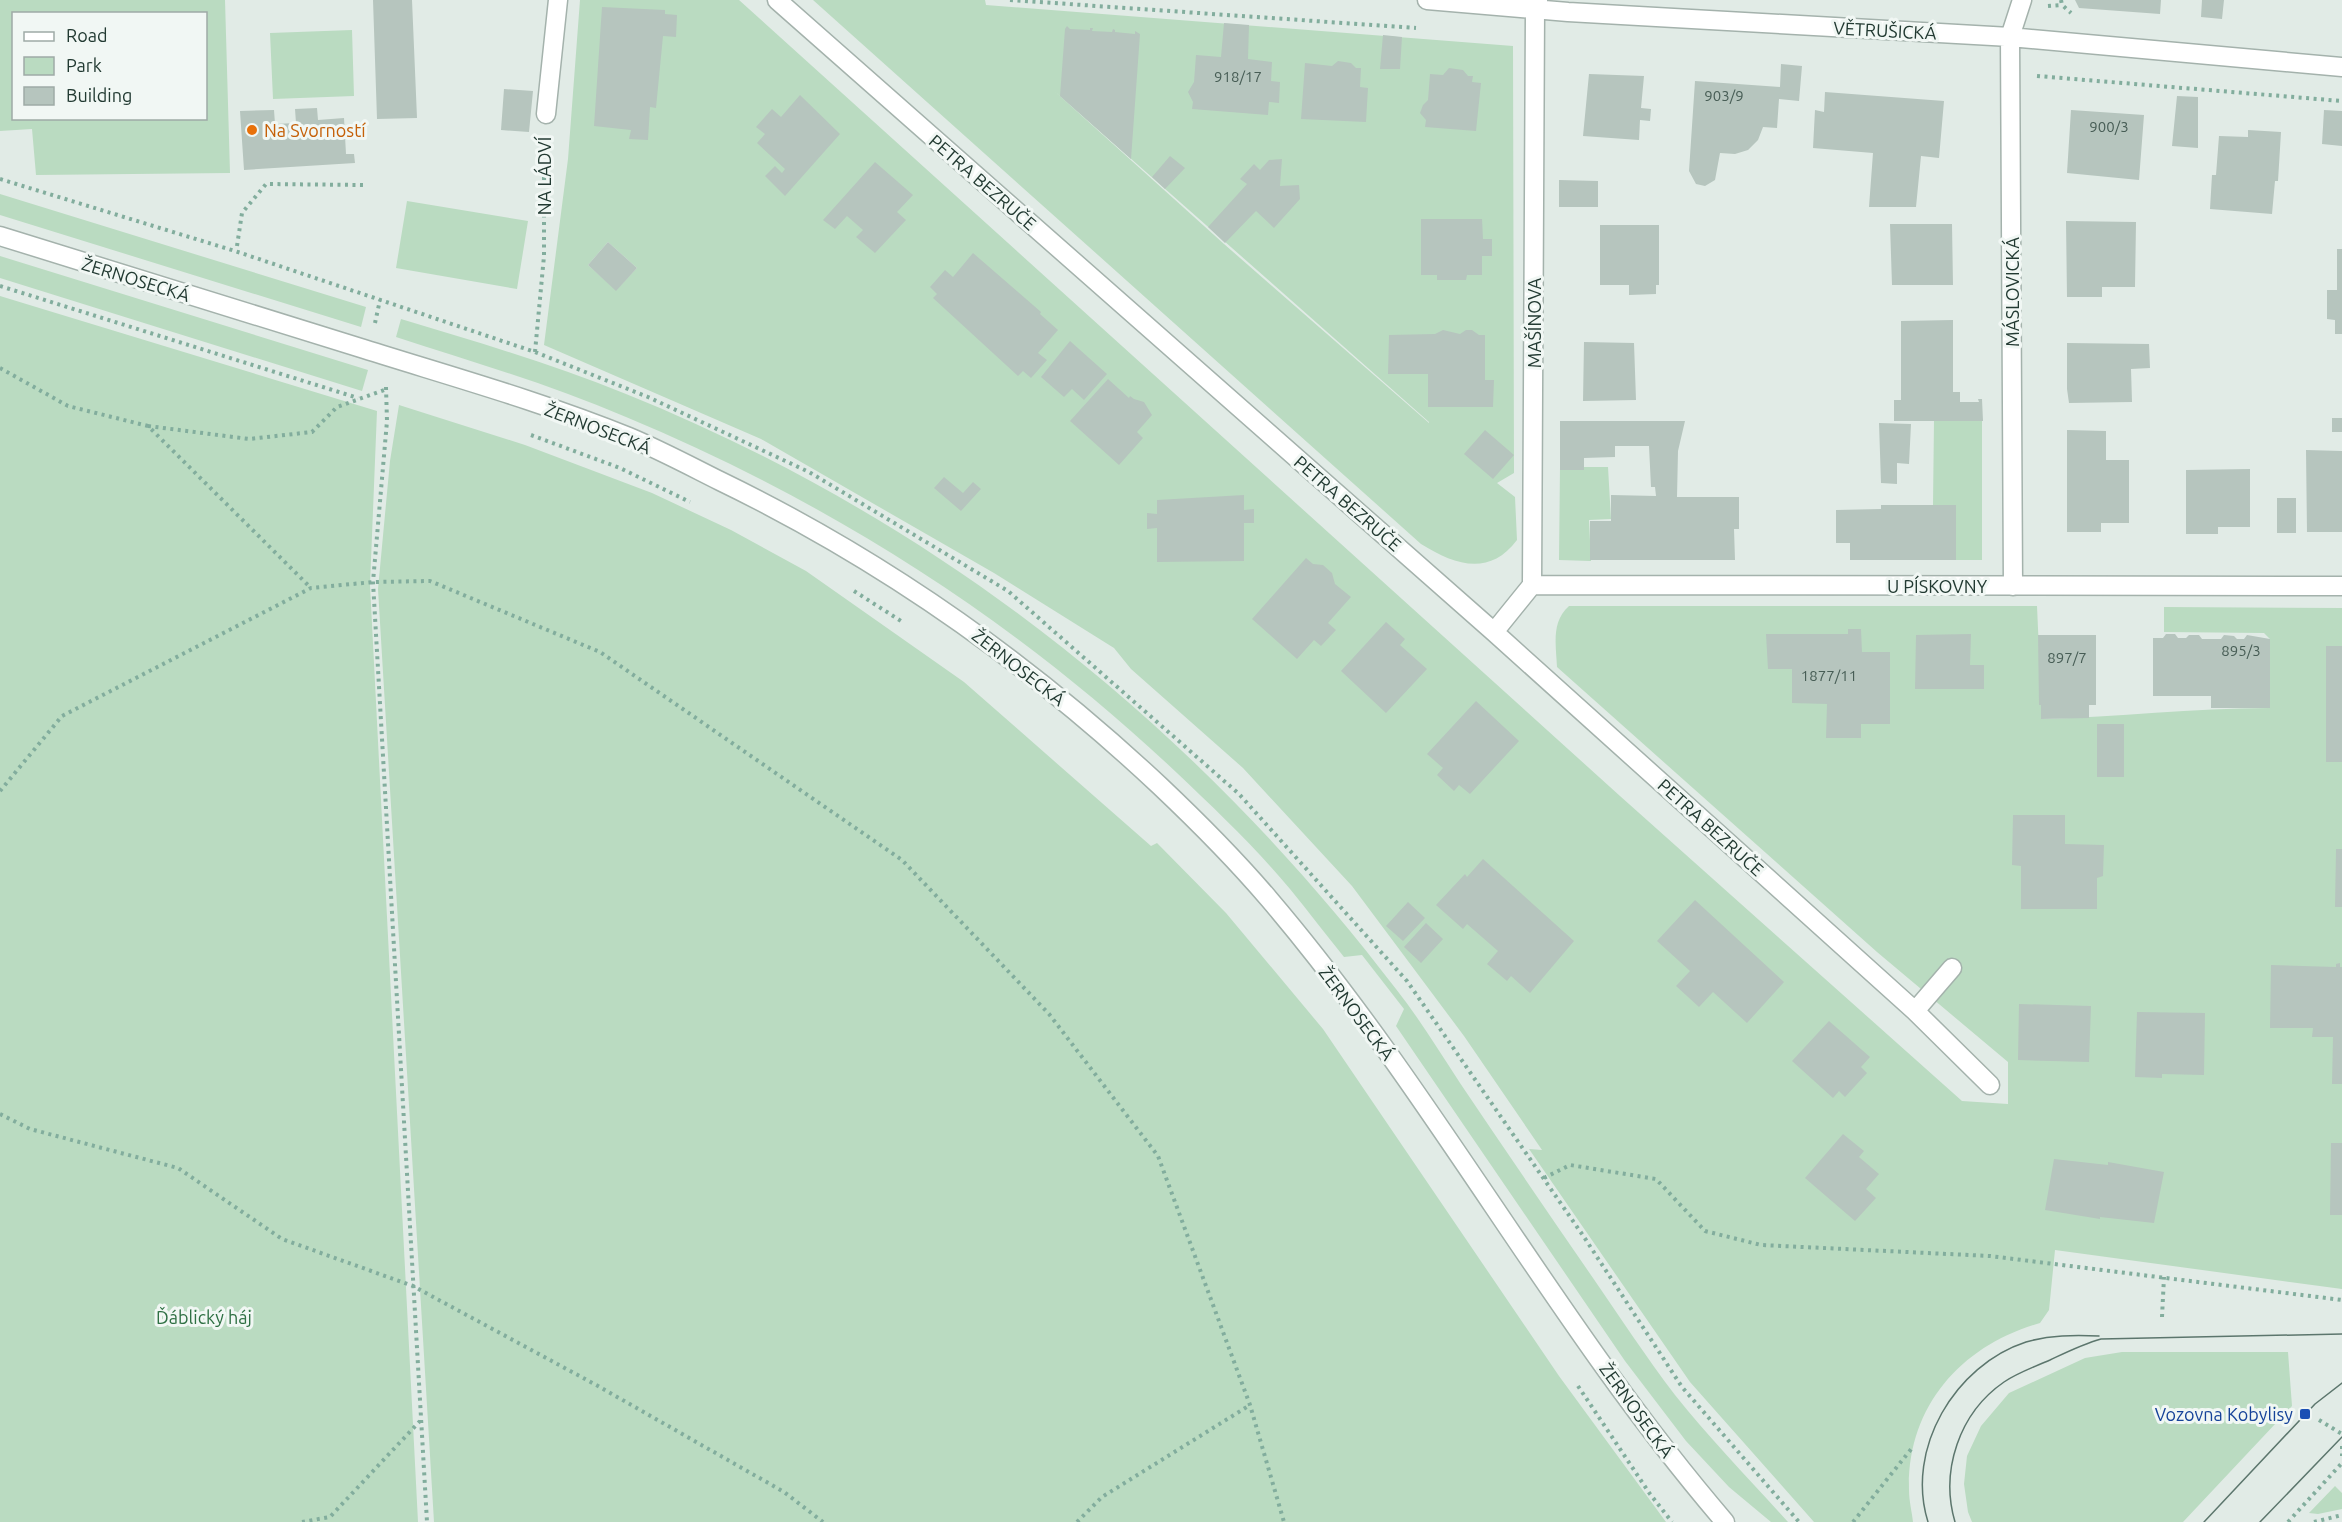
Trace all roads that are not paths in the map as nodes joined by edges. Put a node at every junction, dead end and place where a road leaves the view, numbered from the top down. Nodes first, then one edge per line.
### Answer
1 (558, 0) edge
2 (777, 0) edge
3 (1427, 0) edge
4 (2022, 0) edge
5 (1536, 5) edge
6 (2010, 37) junction
7 (2342, 67) edge
8 (546, 114) road end
9 (0, 236) edge
10 (1532, 585) junction
11 (2013, 586) junction
12 (2342, 586) edge
13 (1494, 632) junction
14 (1952, 968) dead end
15 (1916, 1011) junction
16 (1990, 1085) dead end
17 (1725, 1522) edge

1 - 8 street, NA LÁDVÍ
2 - 13 street, PETRA BEZRUČE
3 - 5 street, VĚTRUŠICKÁ
4 - 6 street, MÁSLOVICKÁ
5 - 6 street, VĚTRUŠICKÁ
5 - 10 street, MAŠÍNOVA
6 - 7 street, VĚTRUŠICKÁ
6 - 11 street, MÁSLOVICKÁ
9 - 17 street, ŽERNOSECKÁ
10 - 11 street, U PÍSKOVNY
10 - 13 street
11 - 12 street, U PÍSKOVNY
13 - 15 street, PETRA BEZRUČE
14 - 15 street
15 - 16 street, PETRA BEZRUČE

